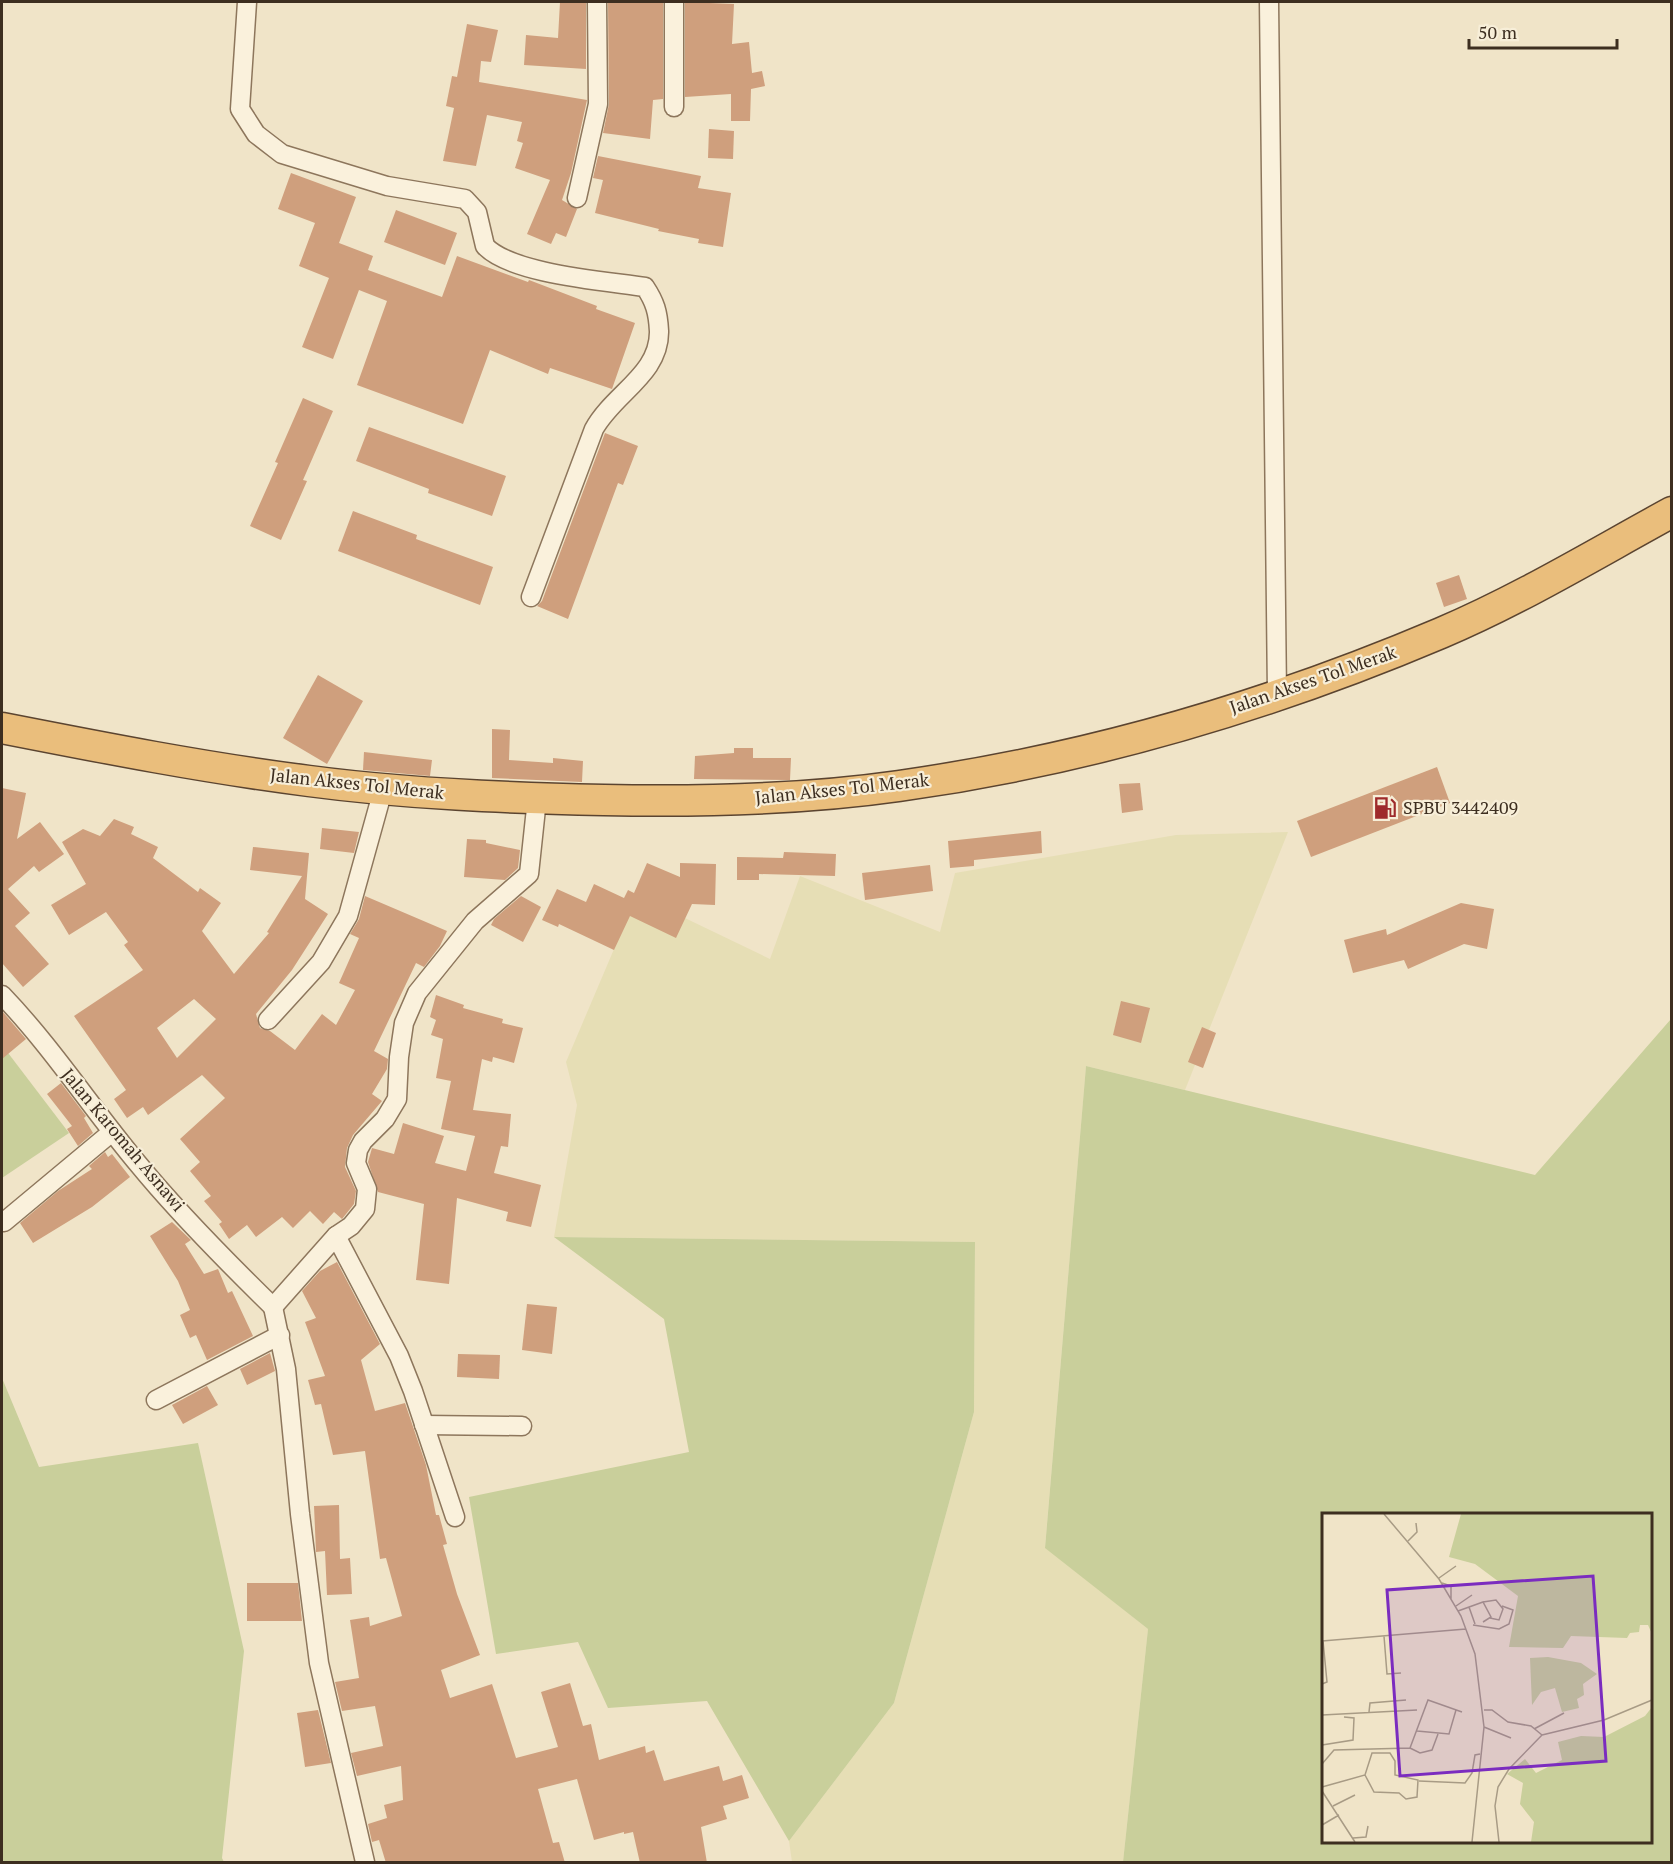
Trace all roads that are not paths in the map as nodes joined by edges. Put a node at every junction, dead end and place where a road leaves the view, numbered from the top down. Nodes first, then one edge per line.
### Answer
1 (247, 2) edge
2 (597, 2) edge
3 (674, 2) edge
4 (1269, 2) edge
5 (674, 107) dead end
6 (577, 198) dead end
7 (1671, 513) edge
8 (531, 597) dead end
9 (1276, 695) junction
10 (2, 728) edge
11 (383, 790) junction
12 (537, 799) junction
13 (2, 995) edge
14 (268, 1020) dead end
15 (112, 1132) junction
16 (4, 1222) dead end
17 (336, 1236) junction
18 (273, 1307) junction
19 (280, 1335) junction
20 (156, 1400) dead end
21 (424, 1425) junction
22 (522, 1426) dead end
23 (455, 1517) dead end
24 (365, 1863) edge

1 - 8 street
2 - 6 street
3 - 5 street
4 - 9 street
7 - 9 highway, Jalan Akses Tol Merak
9 - 12 highway, Jalan Akses Tol Merak
10 - 11 highway, Jalan Akses Tol Merak
11 - 12 highway, Jalan Akses Tol Merak
11 - 14 street
12 - 17 street
13 - 15 street, Jalan Karomah Asnawi
15 - 16 street
15 - 18 street, Jalan Karomah Asnawi
17 - 18 street
17 - 21 street
18 - 19 street
19 - 20 street
19 - 24 street
21 - 22 street
21 - 23 street

